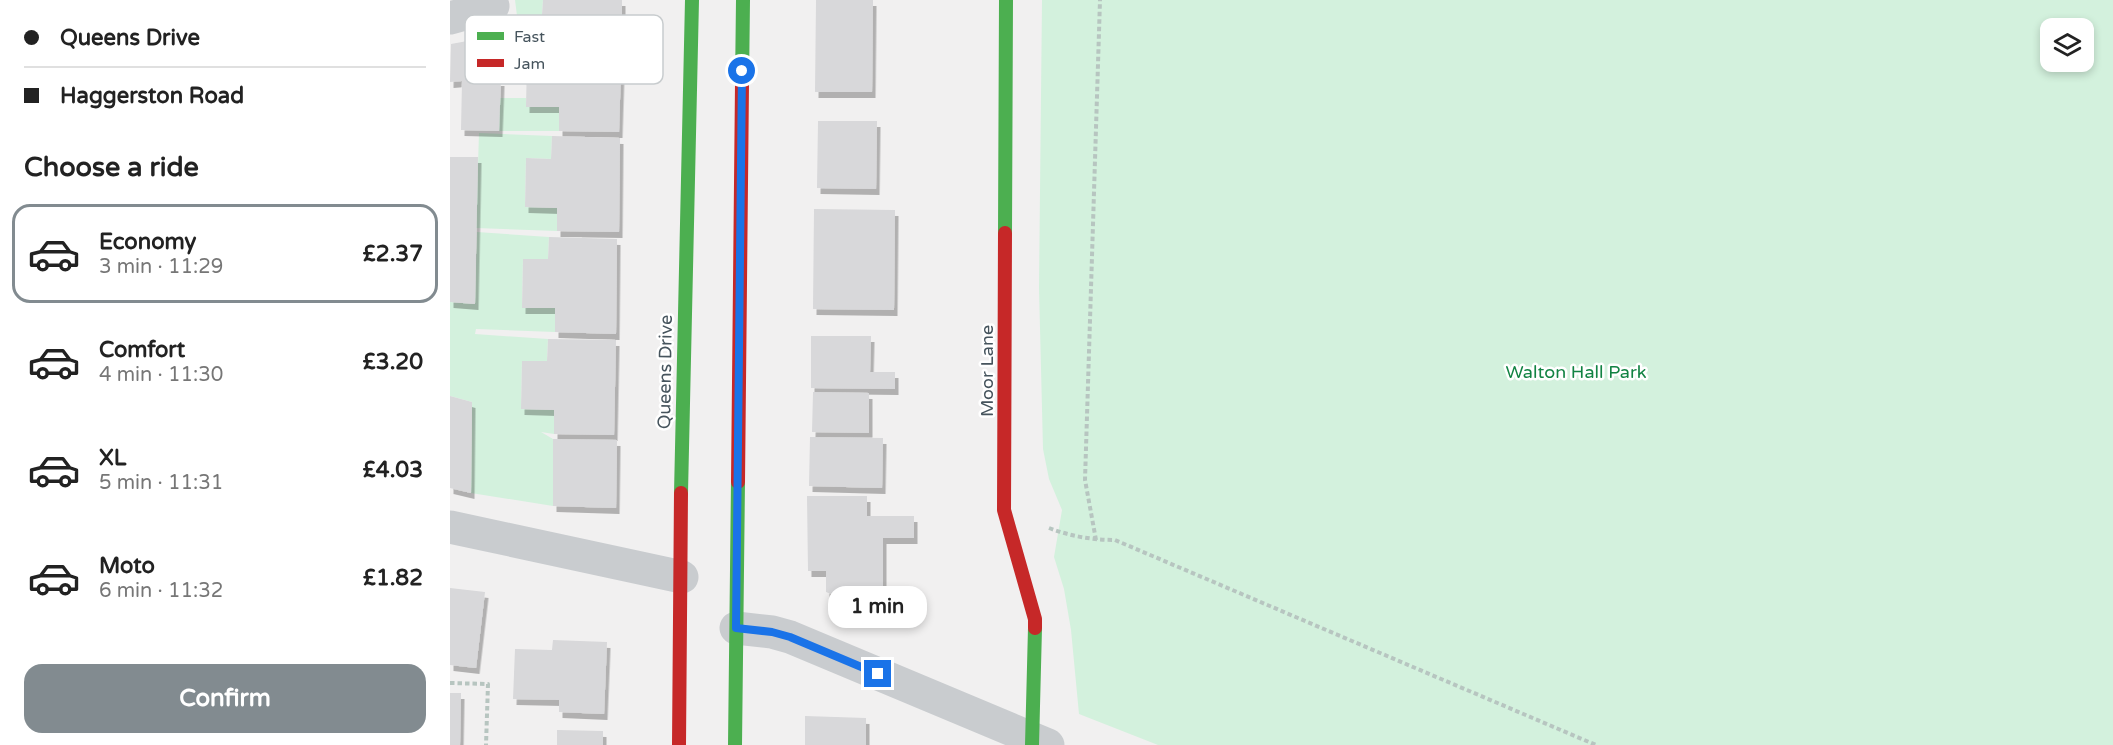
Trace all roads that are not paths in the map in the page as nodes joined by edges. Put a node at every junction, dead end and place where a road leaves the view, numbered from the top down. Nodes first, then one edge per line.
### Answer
1 (692, 0) edge
2 (743, 0) edge
3 (1006, 0) edge
4 (494, 6) dead end
5 (450, 18) edge
6 (450, 527) edge
7 (682, 578) junction
8 (736, 628) junction
9 (1037, 743) edge
10 (679, 745) edge
11 (735, 745) edge

1 - 7 main road, Queens Drive
2 - 8 main road
3 - 9 main road, Moor Lane
4 - 5 street
6 - 7 street
7 - 10 main road, Queens Drive
8 - 9 street
8 - 11 main road

